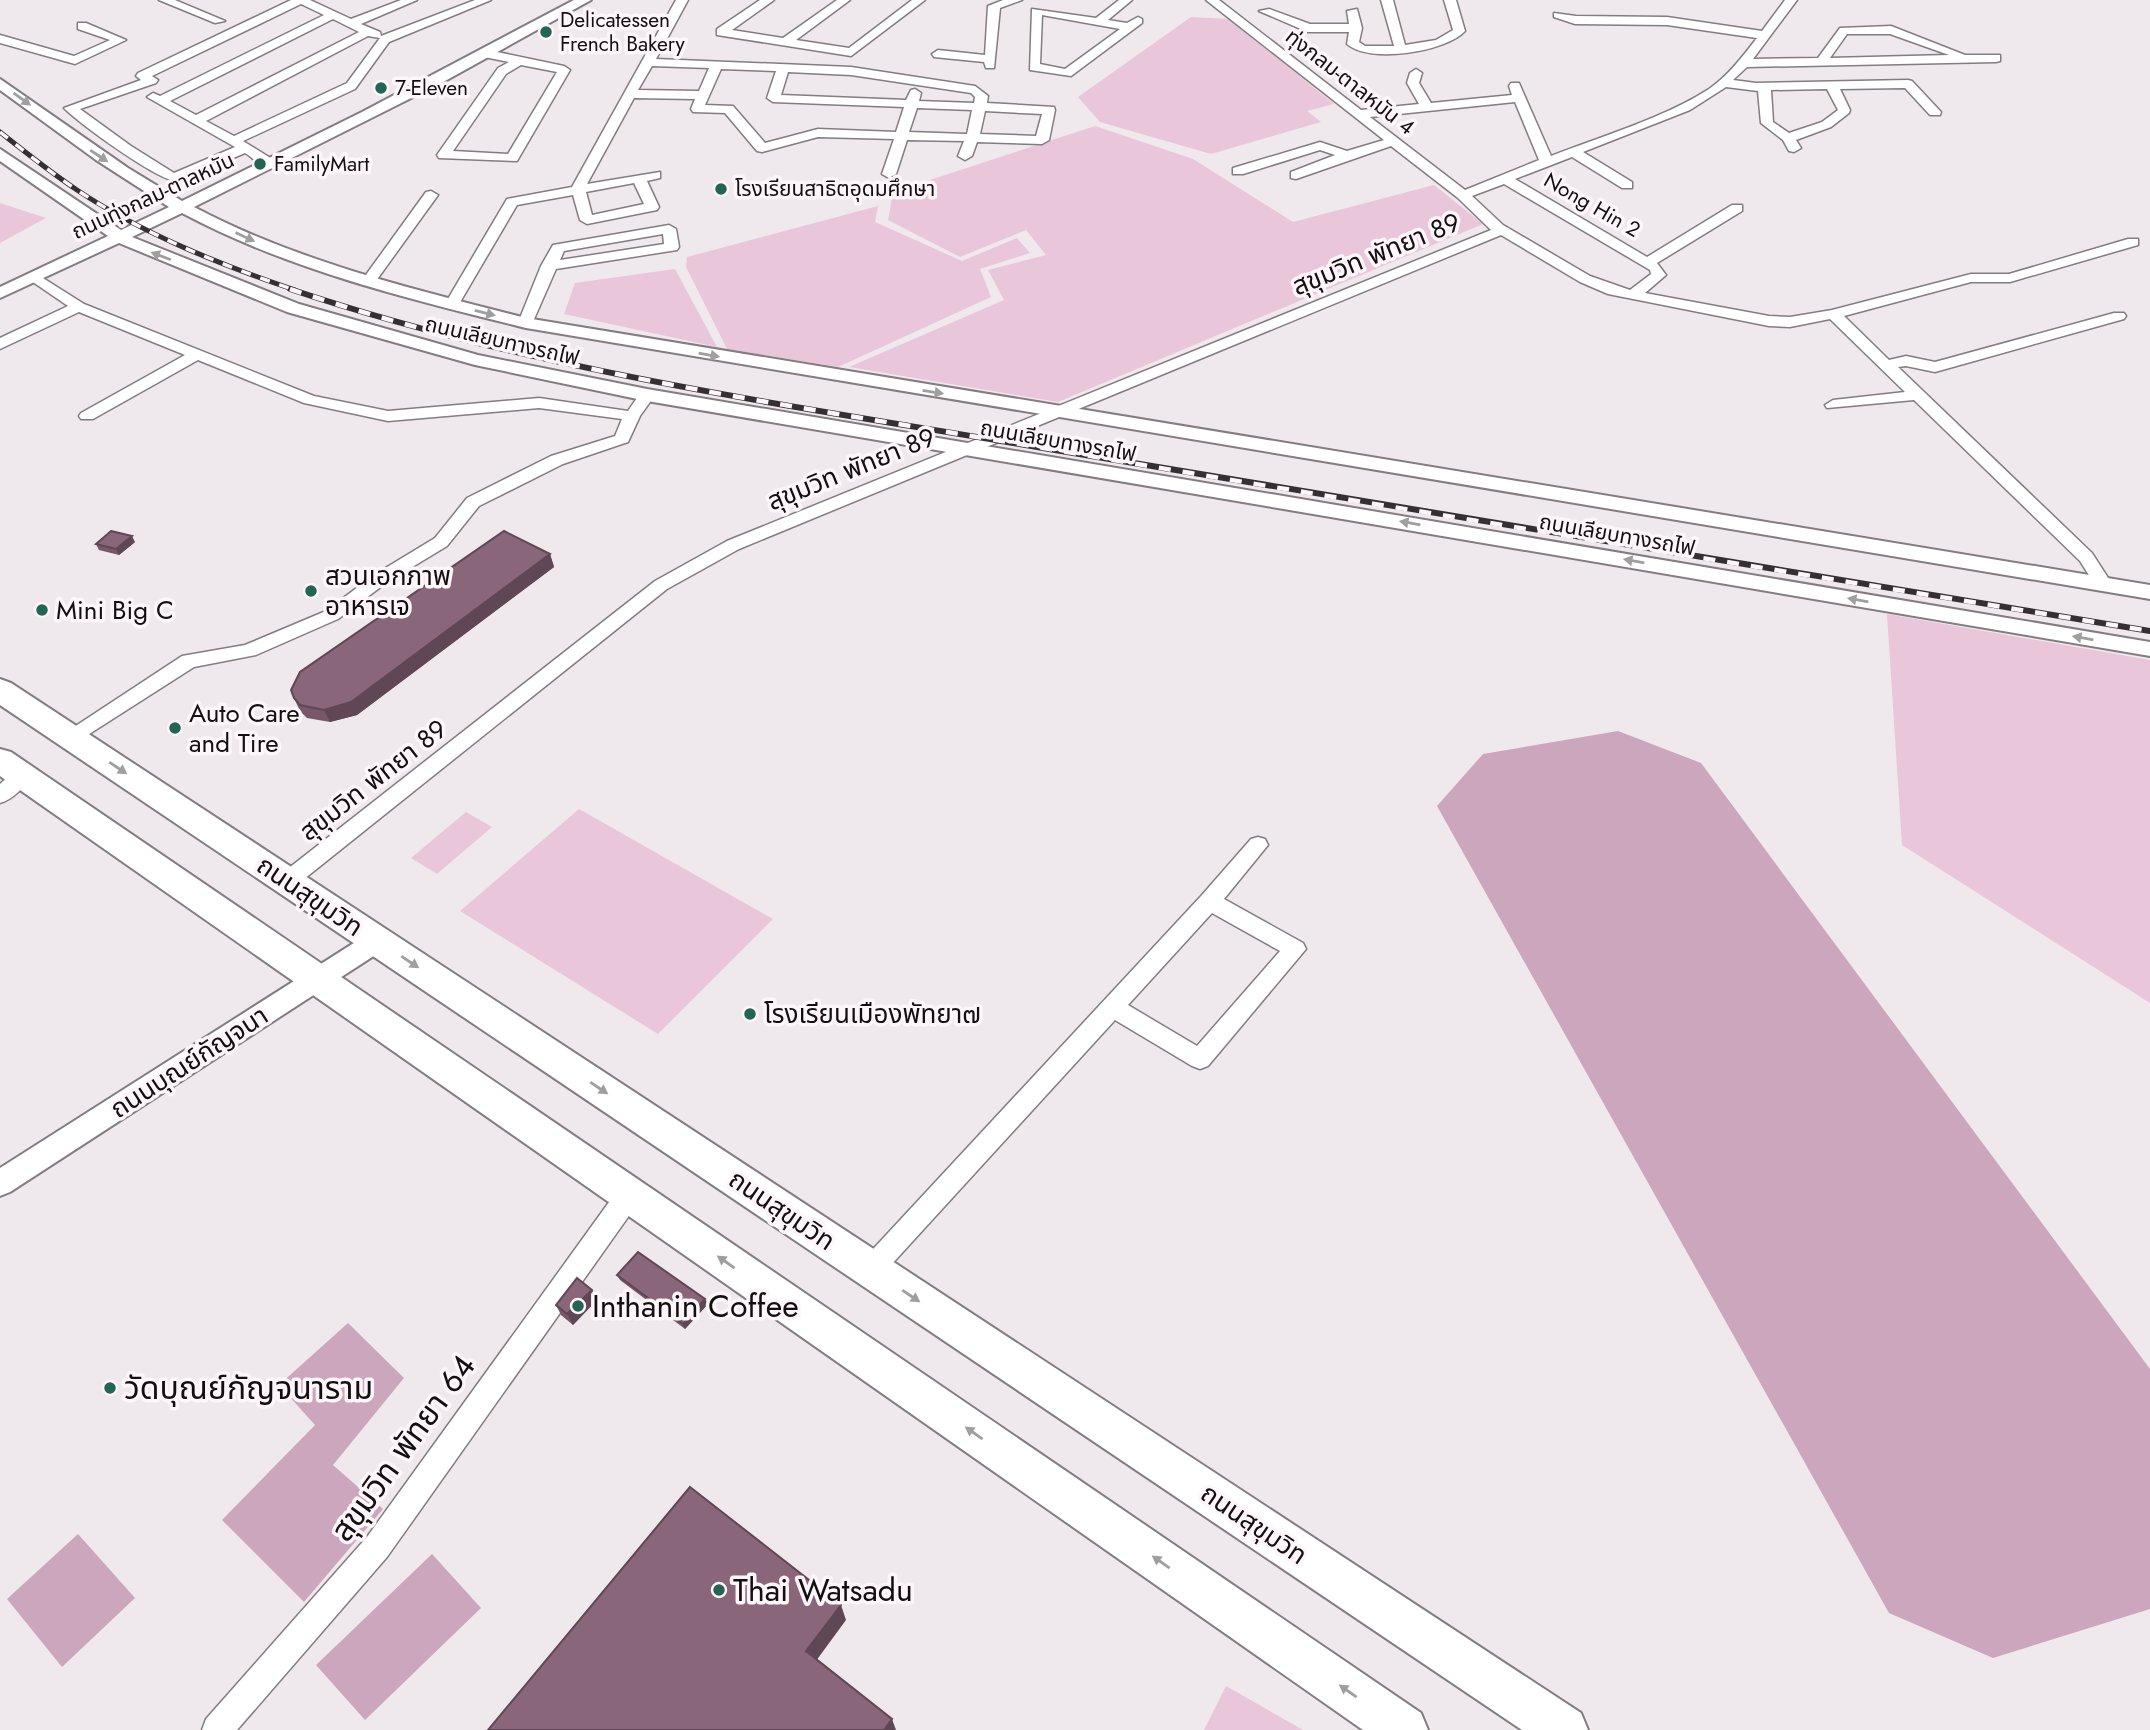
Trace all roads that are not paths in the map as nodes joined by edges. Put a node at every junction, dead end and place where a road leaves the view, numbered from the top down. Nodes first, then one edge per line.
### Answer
1 (165, 0) edge
2 (300, 0) edge
3 (338, 0) edge
4 (411, 0) edge
5 (485, 0) edge
6 (584, 0) edge
7 (682, 0) edge
8 (768, 0) edge
9 (844, 0) edge
10 (919, 0) edge
11 (1016, 0) edge
12 (1126, 0) edge
13 (1213, 0) edge
14 (1284, 0) edge
15 (1387, 0) edge
16 (1450, 0) edge
17 (1791, 0) edge
18 (317, 8) junction
19 (1265, 10) junction
20 (333, 15) junction
21 (1233, 15) junction
22 (1558, 15) dead end
23 (1279, 16) junction
24 (219, 21) dead end
25 (1099, 21) junction
26 (352, 23) junction
27 (82, 26) dead end
28 (1249, 26) junction
29 (1356, 28) junction
30 (1322, 29) junction
31 (369, 31) junction
32 (1764, 36) junction
33 (0, 38) edge
34 (385, 38) junction
35 (787, 41) junction
36 (1401, 47) junction
37 (488, 54) junction
38 (938, 54) dead end
39 (1969, 58) junction
40 (1996, 58) dead end
41 (519, 61) junction
42 (646, 62) junction
43 (1744, 63) junction
44 (1820, 63) junction
45 (717, 65) junction
46 (784, 67) junction
47 (1416, 73) dead end
48 (920, 81) junction
49 (0, 83) edge
50 (1725, 83) junction
51 (1832, 86) junction
52 (136, 87) junction
53 (1764, 87) junction
54 (628, 94) junction
55 (701, 95) junction
56 (160, 101) junction
57 (839, 102) junction
58 (910, 104) junction
59 (980, 106) junction
60 (1427, 107) junction
61 (1935, 112) dead end
62 (1359, 114) junction
63 (195, 121) junction
64 (899, 137) junction
65 (972, 139) junction
66 (1393, 141) junction
67 (245, 148) junction
68 (1574, 152) junction
69 (0, 154) edge
70 (1347, 155) junction
71 (965, 156) dead end
72 (276, 163) junction
73 (1547, 163) junction
74 (1238, 171) dead end
75 (889, 174) dead end
76 (654, 175) dead end
77 (1296, 175) dead end
78 (639, 178) junction
79 (1507, 180) junction
80 (1627, 185) dead end
81 (578, 188) junction
82 (431, 195) dead end
83 (1463, 195) junction
84 (616, 198) junction
85 (183, 208) junction
86 (1737, 208) dead end
87 (1498, 228) junction
88 (120, 237) junction
89 (2133, 242) dead end
90 (1652, 265) junction
91 (548, 266) junction
92 (35, 276) junction
93 (368, 282) junction
94 (0, 293) edge
95 (1632, 295) junction
96 (452, 304) junction
97 (79, 307) junction
98 (1833, 314) junction
99 (2119, 316) dead end
100 (526, 323) junction
101 (0, 344) edge
102 (196, 355) junction
103 (1886, 365) junction
104 (648, 395) junction
105 (1918, 395) junction
106 (1833, 405) dead end
107 (1057, 412) junction
108 (87, 416) dead end
109 (632, 416) junction
110 (970, 449) junction
111 (2102, 584) junction
112 (2150, 592) edge
113 (2150, 649) edge
114 (0, 690) edge
115 (72, 738) junction
116 (7, 777) edge
117 (1258, 845) dead end
118 (287, 881) junction
119 (1210, 901) junction
120 (377, 941) junction
121 (318, 979) junction
122 (1113, 1007) junction
123 (0, 1183) edge
124 (629, 1195) junction
125 (872, 1269) junction
126 (217, 1730) edge
127 (1404, 1730) edge
128 (1564, 1730) edge

1 - 24 street
2 - 18 street
2 - 52 street
3 - 18 street
4 - 26 street
5 - 34 street
6 - 37 street, ถนนทุ่งกลม-ตาลหมัน
7 - 42 street
8 - 35 street
9 - 35 street
10 - 35 street
11 - 38 street
12 - 25 street
13 - 21 street, ทุ่งกลม-ตาลหมัน 4
14 - 19 street
15 - 36 street
16 - 36 street
17 - 32 street
18 - 20 street
19 - 21 street
19 - 23 street
20 - 26 street
20 - 56 street
21 - 28 street, ทุ่งกลม-ตาลหมัน 4
22 - 32 street
23 - 28 street
23 - 30 street
25 - 25 street
26 - 31 street
27 - 33 street
28 - 62 street, ทุ่งกลม-ตาลหมัน 4
29 - 30 street
29 - 30 street
29 - 36 street
31 - 34 street
31 - 63 street
32 - 43 street
34 - 67 street
37 - 41 street
37 - 72 street, ถนนทุ่งกลม-ตาลหมัน
39 - 40 street
39 - 44 street
39 - 44 street
41 - 41 street
42 - 45 street
42 - 54 street
43 - 44 street
43 - 50 street
45 - 46 street
45 - 55 street
46 - 57 street
46 - 57 street
47 - 60 street
48 - 57 street
48 - 58 street
48 - 59 street
49 -> 85 street, ถนนเลียบทางรถไฟ
50 - 53 street
50 - 68 street
51 - 53 street
51 - 53 street
51 - 61 street
52 - 56 street
52 - 67 street
54 - 55 street
54 - 81 street
55 - 57 street
56 - 63 street
57 - 58 street
57 - 64 street
58 - 59 street
58 - 64 street
59 - 65 street
59 - 65 street
60 - 62 street
60 - 73 street
62 - 66 street, ทุ่งกลม-ตาลหมัน 4
63 - 67 street
64 - 65 street
64 - 75 street
65 - 71 street
66 - 70 street
66 - 83 street, ทุ่งกลม-ตาลหมัน 4
67 - 72 street
68 - 73 street
68 - 80 street
69 - 88 street, ถนนเลียบทางรถไฟ
70 - 74 street
70 - 77 street
72 - 85 street, ถนนทุ่งกลม-ตาลหมัน
73 - 79 street
76 - 78 street
78 - 84 street
78 - 84 street
79 - 83 street
79 - 90 street, Nong Hin 2
81 - 84 street
81 - 84 street
81 - 96 street
82 - 93 street
83 - 87 street, สุขุมวิท พัทยา 89
85 - 88 street, ถนนทุ่งกลม-ตาลหมัน
85 -> 93 street, ถนนเลียบทางรถไฟ
86 - 90 street
87 - 95 street
87 - 107 street, สุขุมวิท พัทยา 89
88 - 92 street, ถนนทุ่งกลม-ตาลหมัน
104 -> 88 street, ถนนเลียบทางรถไฟ
89 - 98 street
90 - 95 street
91 - 91 street
91 - 100 street
92 - 94 street, ถนนทุ่งกลม-ตาลหมัน
92 - 97 street
93 - 96 street, ถนนเลียบทางรถไฟ
95 - 98 street
96 -> 100 street, ถนนเลียบทางรถไฟ
97 - 101 street
97 - 102 street
98 - 103 street
99 - 103 street
100 -> 107 street, ถนนเลียบทางรถไฟ
102 - 108 street
102 - 109 street
103 - 105 street
104 - 109 street
104 - 110 street, ถนนเลียบทางรถไฟ
105 - 106 street
105 - 111 street
107 - 110 street, สุขุมวิท พัทยา 89
107 - 111 street, ถนนเลียบทางรถไฟ
109 - 115 street
113 -> 110 street, ถนนเลียบทางรถไฟ
110 - 118 street, สุขุมวิท พัทยา 89
111 - 112 street, ถนนเลียบทางรถไฟ
114 - 115 highway, ถนนสุขุมวิท
115 -> 118 highway, ถนนสุขุมวิท
116 - 121 highway
117 - 119 street
118 - 120 highway, ถนนสุขุมวิท
119 - 122 street
119 - 122 street
120 - 121 street, ถนนบุณย์กัญจนา
120 -> 125 highway, ถนนสุขุมวิท
121 - 123 street, ถนนบุณย์กัญจนา
121 - 124 highway
122 - 125 street
124 - 126 street, สุขุมวิท พัทยา 64
127 -> 124 highway
125 -> 128 highway, ถนนสุขุมวิท

